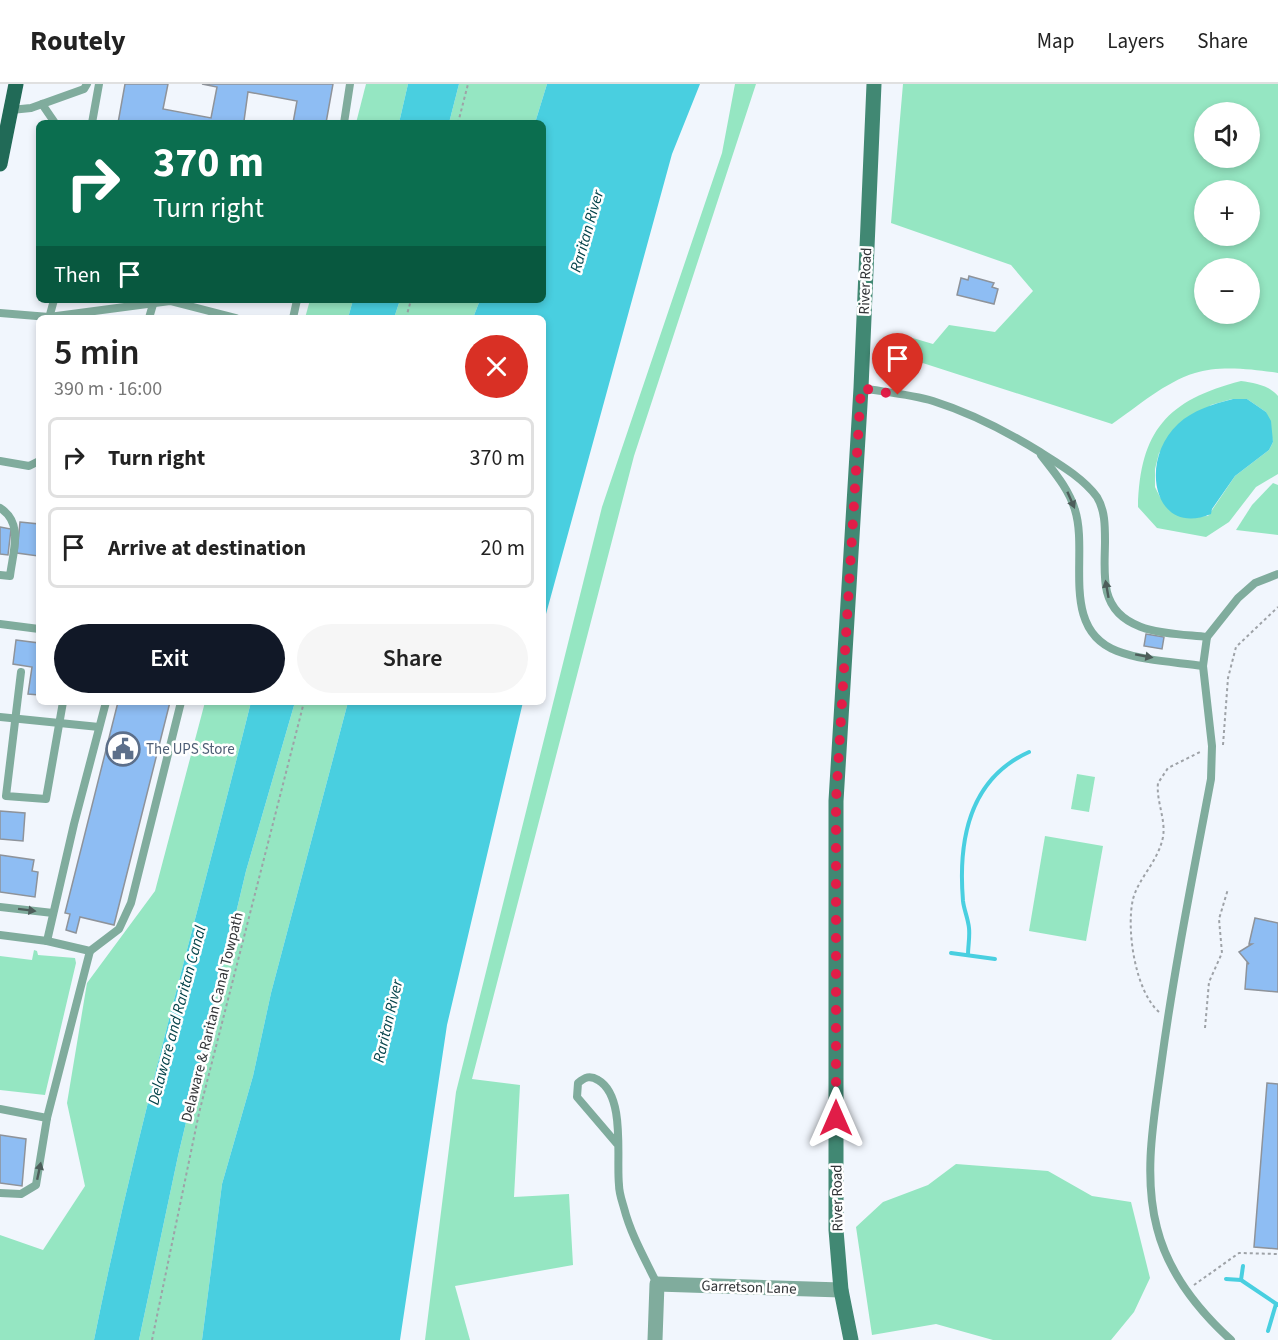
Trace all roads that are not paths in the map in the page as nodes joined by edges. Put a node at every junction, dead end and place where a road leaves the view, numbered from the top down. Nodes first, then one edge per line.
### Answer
1 (16, 84) edge
2 (87, 84) edge
3 (99, 84) edge
4 (350, 84) edge
5 (874, 84) edge
6 (42, 104) junction
7 (11, 110) junction
8 (53, 120) edge
9 (93, 120) edge
10 (344, 120) edge
11 (0, 164) edge
12 (147, 303) edge
13 (178, 303) edge
14 (0, 313) edge
15 (63, 315) edge
16 (224, 315) edge
17 (36, 316) edge
18 (861, 388) junction
19 (1039, 451) junction
20 (0, 461) edge
21 (36, 464) edge
22 (0, 508) edge
23 (1278, 574) edge
24 (0, 575) edge
25 (0, 624) edge
26 (36, 629) edge
27 (1208, 637) junction
28 (1203, 666) junction
29 (21, 672) dead end
30 (62, 705) edge
31 (105, 705) edge
32 (180, 705) edge
33 (0, 717) edge
34 (15, 718) junction
35 (58, 723) junction
36 (99, 727) junction
37 (0, 907) edge
38 (53, 914) junction
39 (0, 935) edge
40 (47, 941) junction
41 (90, 951) junction
42 (0, 1109) edge
43 (47, 1118) junction
44 (618, 1145) junction
45 (0, 1193) edge
46 (657, 1284) junction
47 (841, 1290) junction
48 (655, 1340) edge
49 (850, 1340) edge
50 (1231, 1340) edge

1 - 7 main road
2 - 6 lane
3 - 9 lane
4 - 10 lane
5 - 18 main road, River Road
6 - 7 lane
6 - 8 lane
7 - 11 main road
12 - 15 lane
13 - 16 lane
14 - 17 lane
18 - 19 lane
18 - 47 main road, River Road
27 -> 19 lane
19 -> 28 lane
20 - 21 lane
22 - 24 lane
23 - 27 lane
25 - 26 lane
27 - 28 lane
28 - 50 lane
29 - 34 lane
30 - 35 lane
31 - 36 lane
32 - 41 lane
33 - 34 lane
34 - 35 lane
34 - 35 lane
35 - 36 lane
36 - 38 lane
37 -> 38 lane
38 - 40 lane
39 - 40 lane
40 - 41 lane
41 - 43 lane
42 - 43 lane
45 -> 43 lane
44 - 44 lane
44 - 46 lane
46 - 47 street, Garretson Lane
46 - 48 street
47 - 49 main road, River Road

